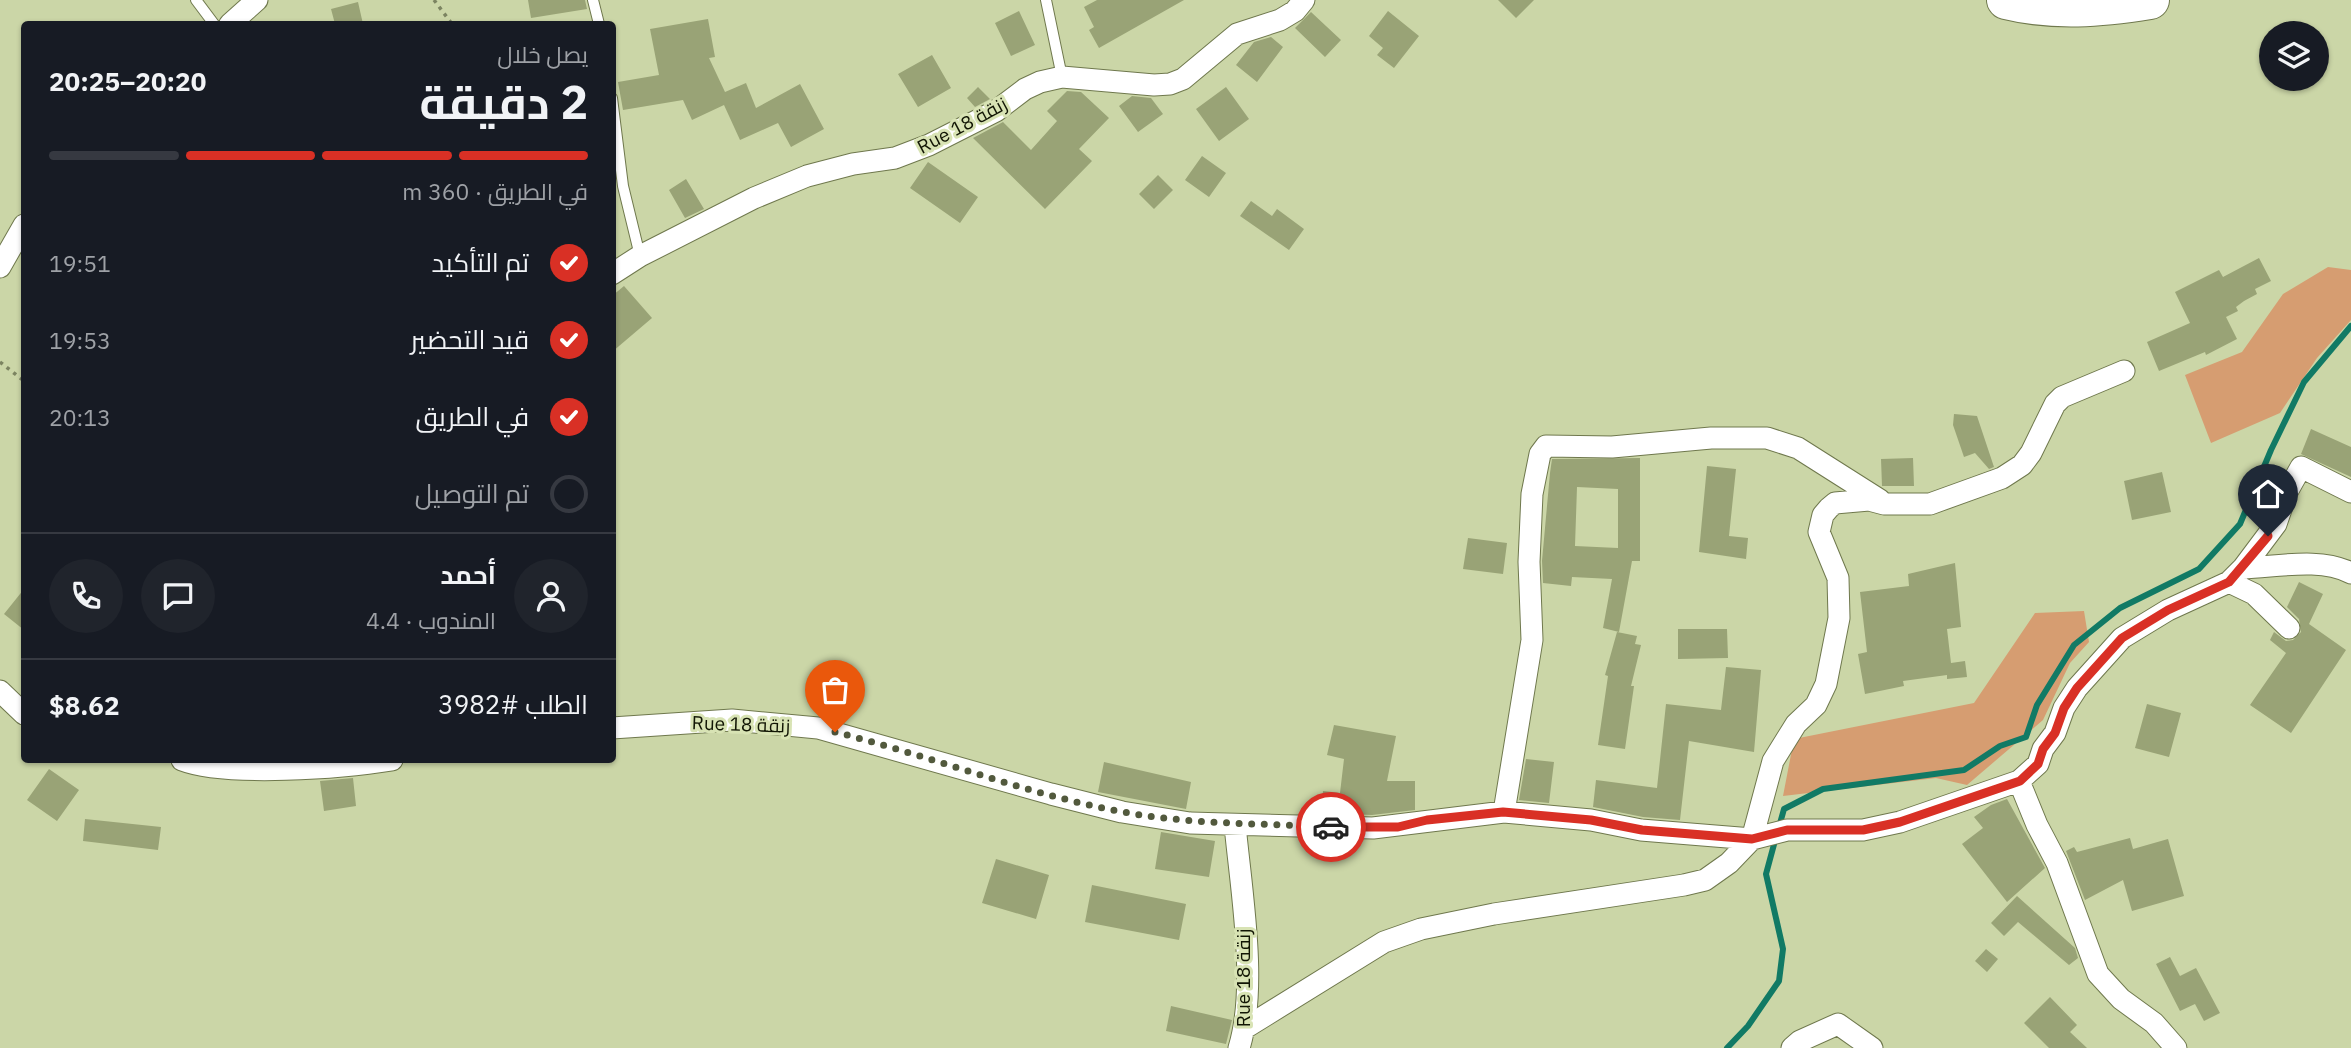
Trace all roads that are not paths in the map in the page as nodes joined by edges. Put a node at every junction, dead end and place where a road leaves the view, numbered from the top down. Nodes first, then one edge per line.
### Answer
1 (196, 0) edge
2 (257, 0) edge
3 (593, 0) edge
4 (1046, 0) edge
5 (1304, 0) edge
6 (2006, 0) edge
7 (2150, 0) edge
8 (212, 21) edge
9 (233, 21) edge
10 (597, 21) edge
11 (1062, 77) junction
12 (616, 127) edge
13 (21, 230) edge
14 (640, 256) junction
15 (1, 261) edge
16 (616, 271) edge
17 (2124, 370) dead end
18 (2351, 492) edge
19 (1884, 503) junction
20 (2351, 573) edge
21 (2236, 575) junction
22 (2289, 628) dead end
23 (0, 691) edge
24 (21, 711) edge
25 (616, 728) edge
26 (197, 763) edge
27 (366, 763) edge
28 (2020, 781) junction
29 (1503, 812) junction
30 (1235, 825) junction
31 (1758, 838) junction
32 (1242, 1038) edge
33 (1792, 1048) edge
34 (1871, 1048) edge
35 (2176, 1048) edge

1 - 8 lane
2 - 9 street
3 - 10 lane
4 - 11 lane
5 - 11 street, Rue 18 زنقة
6 - 7 highway
11 - 14 street, Rue 18 زنقة
12 - 14 lane
13 - 15 street
14 - 16 street, Rue 18 زنقة
17 - 19 street
18 - 21 street
19 - 29 street
19 - 31 street
20 - 21 street
21 - 22 street
21 - 28 street
23 - 24 street
25 - 30 street, Rue 18 زنقة
26 - 27 street
28 - 31 street
28 - 35 street
29 - 30 street, Rue 18 زنقة
29 - 31 street, Rue 18 زنقة
30 - 32 street, Rue 18 زنقة
31 - 32 street
33 - 34 street

